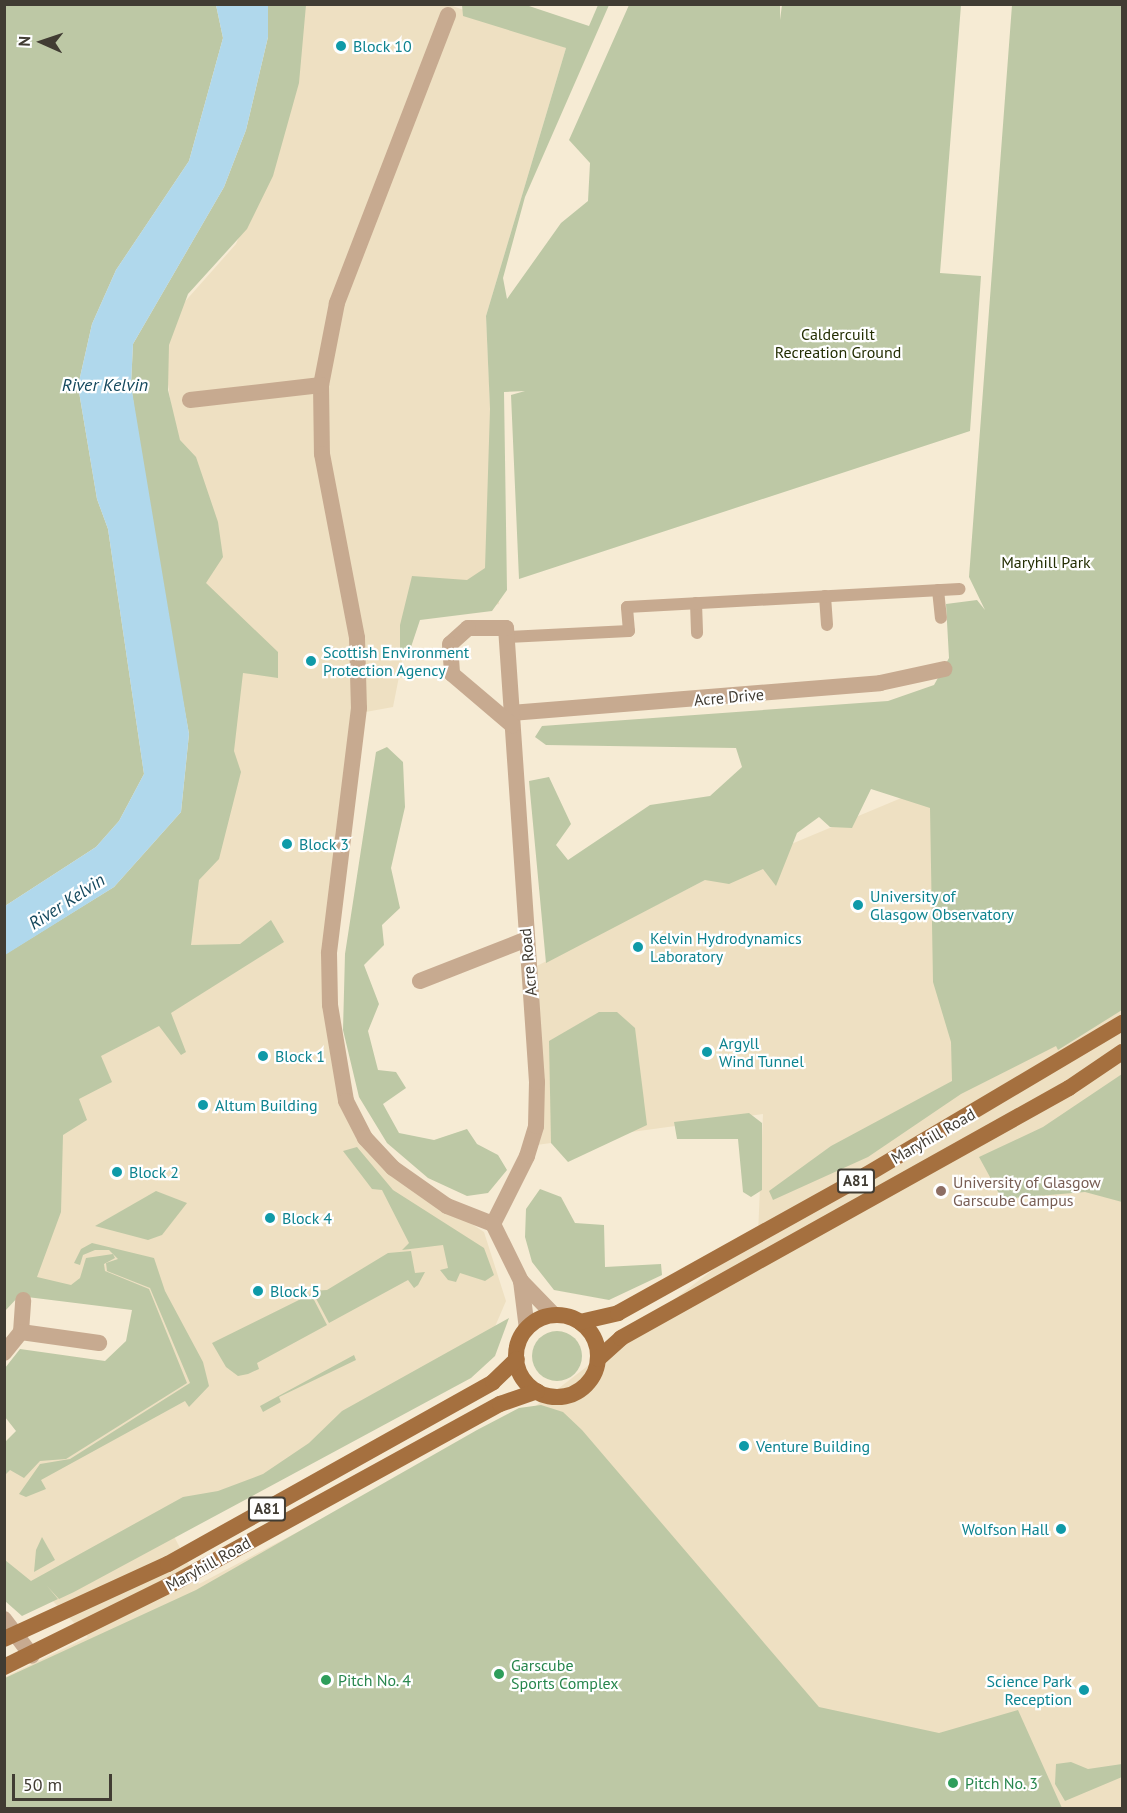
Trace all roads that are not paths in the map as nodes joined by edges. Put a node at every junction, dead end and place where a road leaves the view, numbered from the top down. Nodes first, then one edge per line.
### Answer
1 (448, 15) dead end
2 (321, 385) junction
3 (190, 400) dead end
4 (960, 589) dead end
5 (938, 590) junction
6 (825, 596) junction
7 (696, 603) junction
8 (941, 618) dead end
9 (826, 625) dead end
10 (506, 633) junction
11 (697, 633) dead end
12 (945, 669) dead end
13 (511, 719) junction
14 (527, 939) junction
15 (420, 981) dead end
16 (1122, 1023) edge
17 (1122, 1052) edge
18 (493, 1224) junction
19 (520, 1281) junction
20 (23, 1300) dead end
21 (554, 1315) junction
22 (580, 1322) junction
23 (527, 1329) junction
24 (21, 1332) junction
25 (99, 1343) dead end
26 (4, 1353) edge
27 (517, 1359) junction
28 (598, 1359) junction
29 (537, 1391) junction
30 (4, 1619) edge
31 (9, 1637) edge
32 (32, 1656) junction
33 (4, 1667) edge

1 - 2 street
2 - 3 street
2 - 18 street
4 - 5 street
5 - 6 street
5 - 8 street
6 - 7 street
6 - 9 street
7 - 10 street
7 - 11 street
10 - 13 street, Acre Road
10 - 13 street
12 - 13 street, Acre Drive
13 - 14 street, Acre Road
14 - 15 street
14 - 18 street, Acre Road
16 - 22 main road, Maryhill Road / A81
17 - 28 main road, Maryhill Road / A81
18 - 19 street
19 - 21 street
19 - 23 street
20 - 24 street
21 - 22 main road, A81
21 - 23 main road
22 - 28 main road
23 - 27 main road, A81
24 - 25 street
24 - 26 street
27 - 29 main road
27 - 31 main road, Maryhill Road / A81
28 - 29 main road, A81
29 - 32 main road, Maryhill Road / A81
30 - 31 street
31 - 32 street
32 - 33 main road, Maryhill Road / A81

